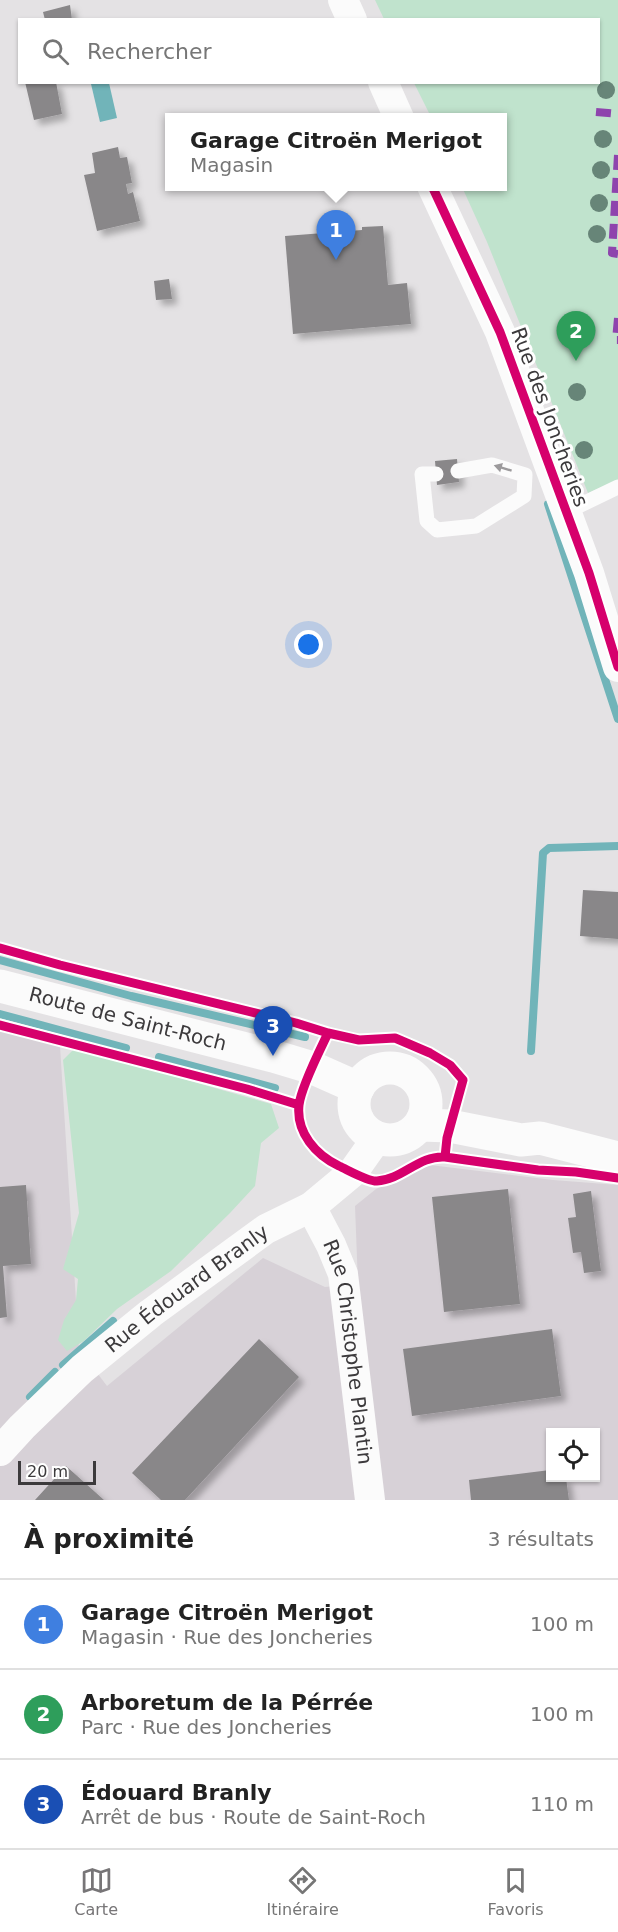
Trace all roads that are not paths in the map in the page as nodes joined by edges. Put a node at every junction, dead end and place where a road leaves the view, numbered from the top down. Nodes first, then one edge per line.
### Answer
1 (343, 0) edge
2 (351, 18) edge
3 (384, 84) edge
4 (397, 113) edge
5 (434, 191) edge
6 (458, 471) dead end
7 (538, 472) junction
8 (436, 474) dead end
9 (618, 487) edge
10 (566, 512) junction
11 (618, 667) edge
12 (0, 986) edge
13 (358, 1088) junction
14 (423, 1110) junction
15 (377, 1138) junction
16 (618, 1158) edge
17 (311, 1208) junction
18 (0, 1451) edge
19 (370, 1500) edge

1 - 2 street
3 - 4 street
5 - 7 street, Rue des Joncheries
7 -> 6 lane
7 - 8 lane
7 - 10 street, Rue des Joncheries
9 - 10 lane
10 - 11 street, Rue des Joncheries
12 - 13 street, Route de Saint-Roch
13 - 14 street
13 - 15 street
14 - 15 street
14 - 16 street
15 - 17 street, Rue Édouard Branly
17 - 18 street, Rue Édouard Branly
17 - 19 street, Rue Christophe Plantin

